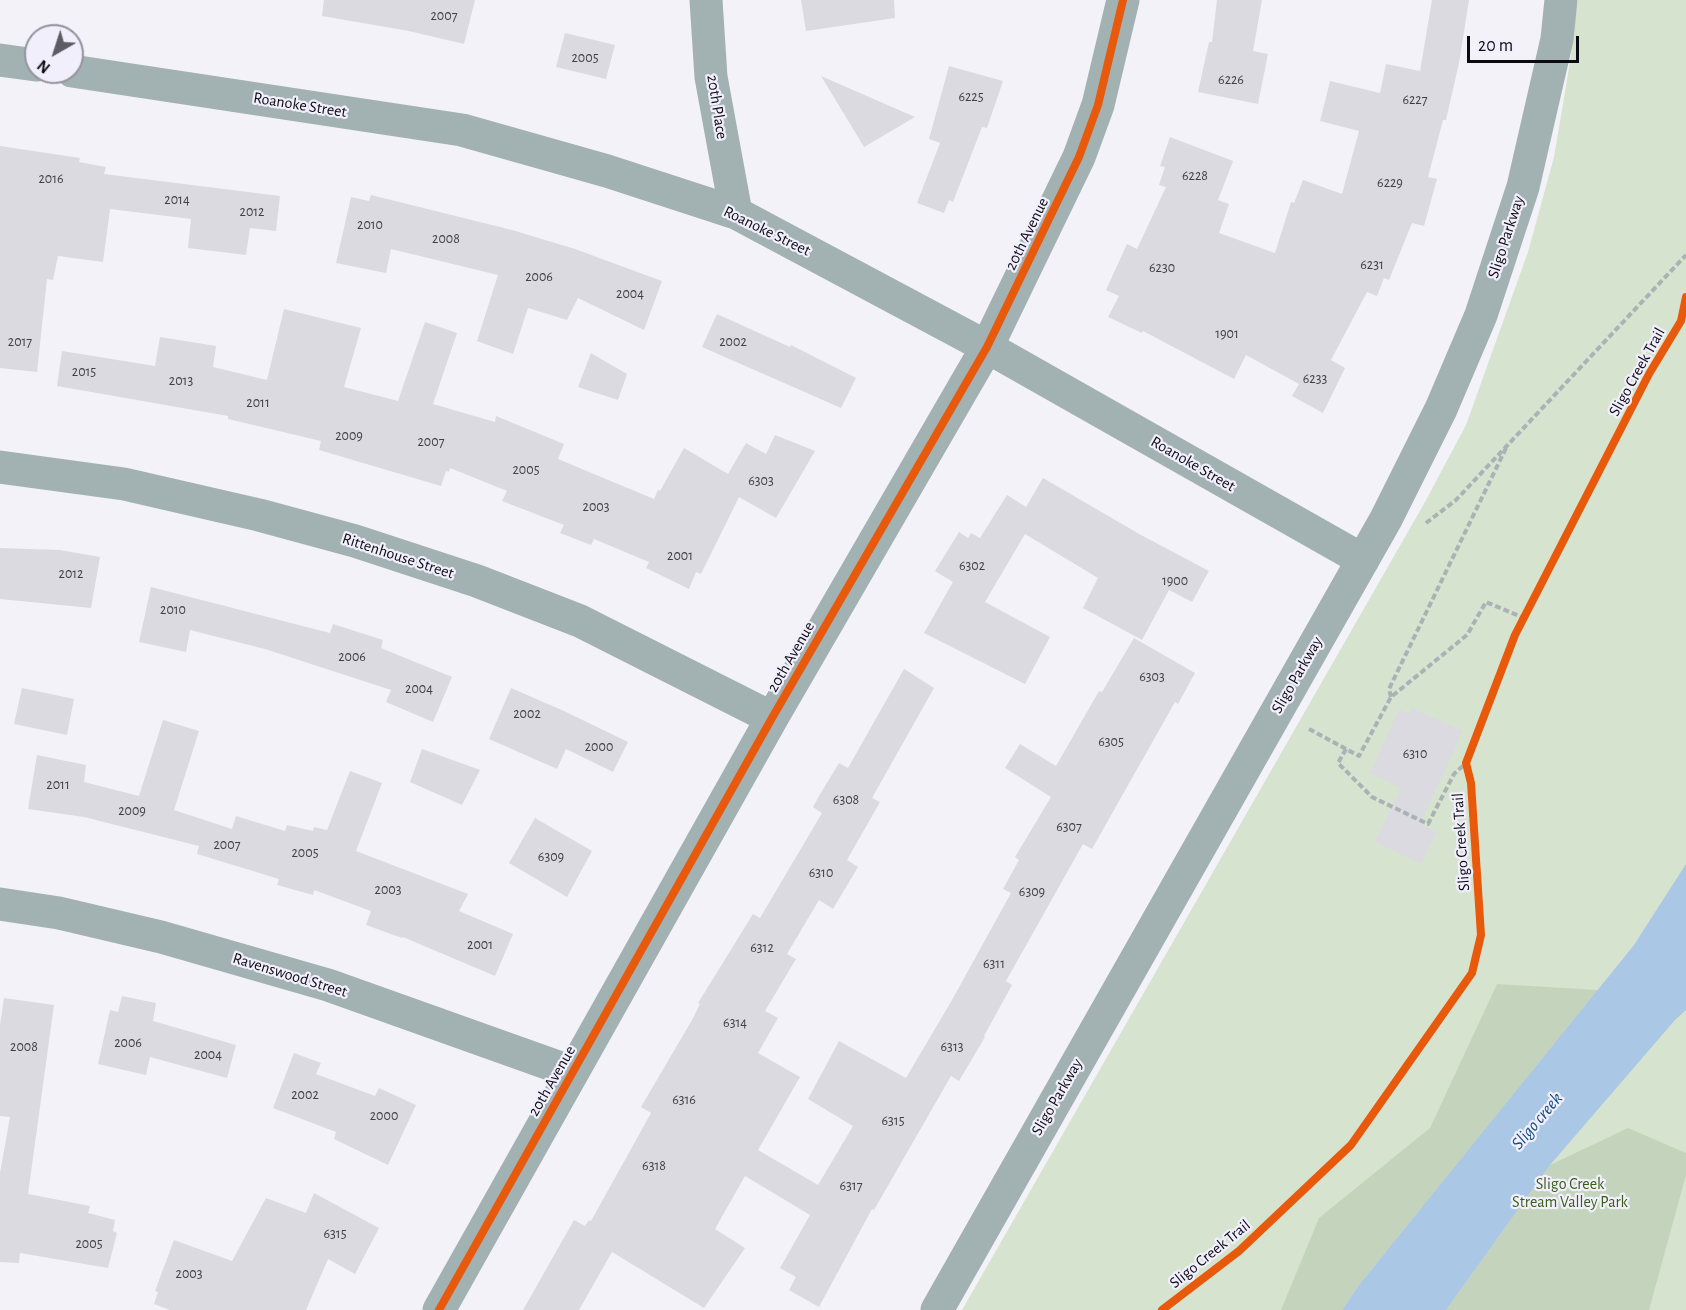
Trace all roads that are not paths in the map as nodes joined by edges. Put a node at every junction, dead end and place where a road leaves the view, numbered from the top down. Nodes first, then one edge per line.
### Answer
1 (706, 0) edge
2 (1123, 0) edge
3 (1561, 0) edge
4 (0, 60) edge
5 (24, 63) edge
6 (84, 73) edge
7 (736, 213) junction
8 (987, 347) junction
9 (0, 467) edge
10 (1363, 560) junction
11 (772, 718) junction
12 (0, 904) edge
13 (572, 1072) junction
14 (439, 1310) edge
15 (937, 1310) edge

1 - 7 street, 20th Place
2 - 8 street, 20th Avenue
3 - 10 street, Sligo Parkway
4 - 5 street
6 - 7 street, Roanoke Street
7 - 8 street, Roanoke Street
8 - 10 street, Roanoke Street
8 - 11 street, 20th Avenue
9 - 11 street, Rittenhouse Street
10 - 15 street, Sligo Parkway
11 - 13 street, 20th Avenue
12 - 13 street, Ravenswood Street
13 - 14 street, 20th Avenue

